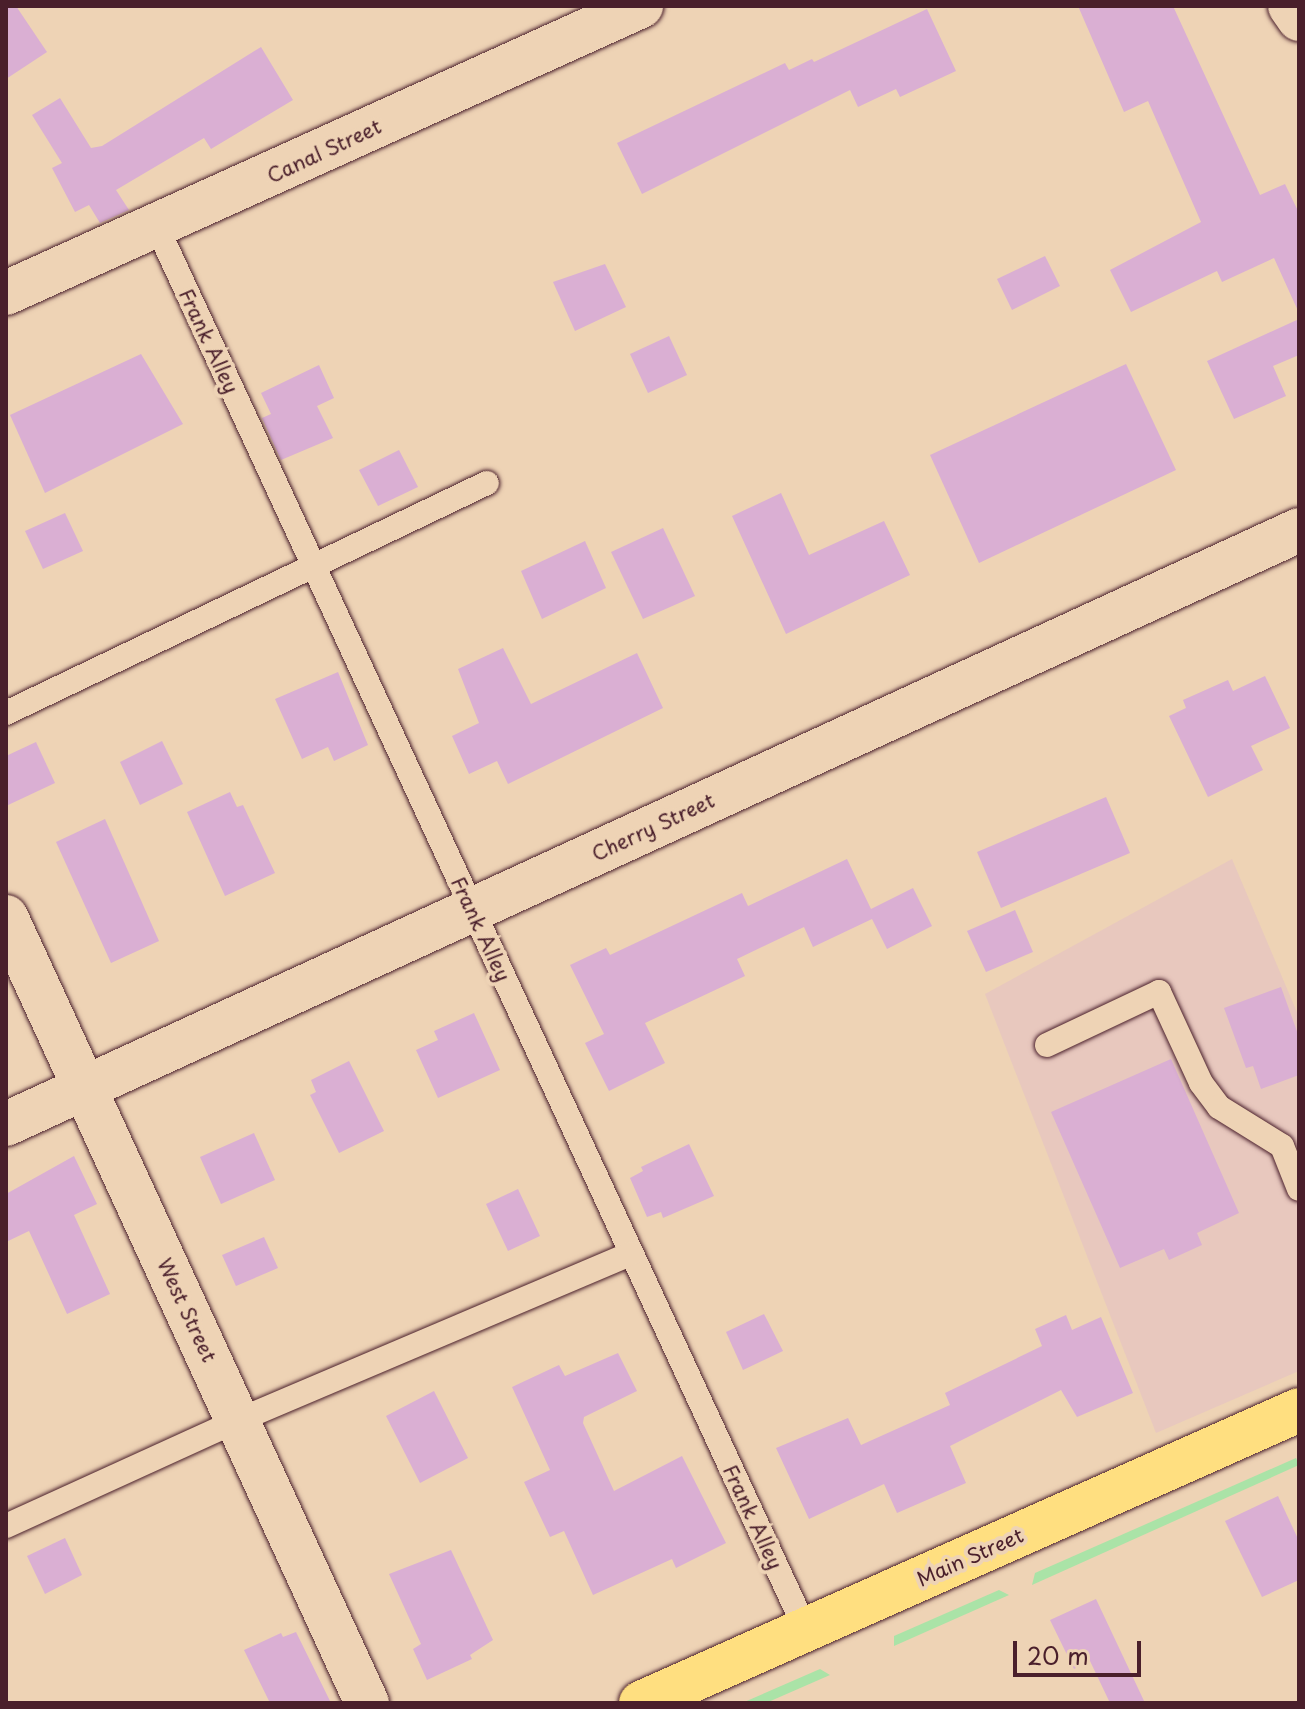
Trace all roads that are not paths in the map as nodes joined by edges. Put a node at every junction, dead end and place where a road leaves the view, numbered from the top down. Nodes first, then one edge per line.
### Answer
1 (641, 6) edge
2 (1290, 6) edge
3 (1299, 19) edge
4 (157, 227) junction
5 (6, 293) edge
6 (487, 483) dead end
7 (1299, 530) edge
8 (312, 563) junction
9 (6, 713) edge
10 (473, 910) junction
11 (6, 917) edge
12 (1047, 1045) dead end
13 (85, 1088) junction
14 (6, 1124) edge
15 (1299, 1189) edge
16 (631, 1254) junction
17 (1299, 1410) edge
18 (239, 1420) junction
19 (6, 1526) edge
20 (806, 1630) junction
21 (367, 1703) edge
22 (641, 1703) edge

1 - 4 street, Canal Street
2 - 3 street
4 - 5 street, Canal Street
4 - 8 lane, Frank Alley
6 - 8 lane
7 - 10 street, Cherry Street
8 - 9 lane
8 - 10 lane, Frank Alley
10 - 13 street, Cherry Street
10 - 16 lane, Frank Alley
11 - 13 street, West Street
12 - 15 lane
13 - 14 street, Cherry Street
13 - 18 street, West Street
16 - 18 lane
16 - 20 lane, Frank Alley
17 - 20 main road, Main Street
18 - 19 lane
18 - 21 street, West Street
20 - 22 main road, Main Street

